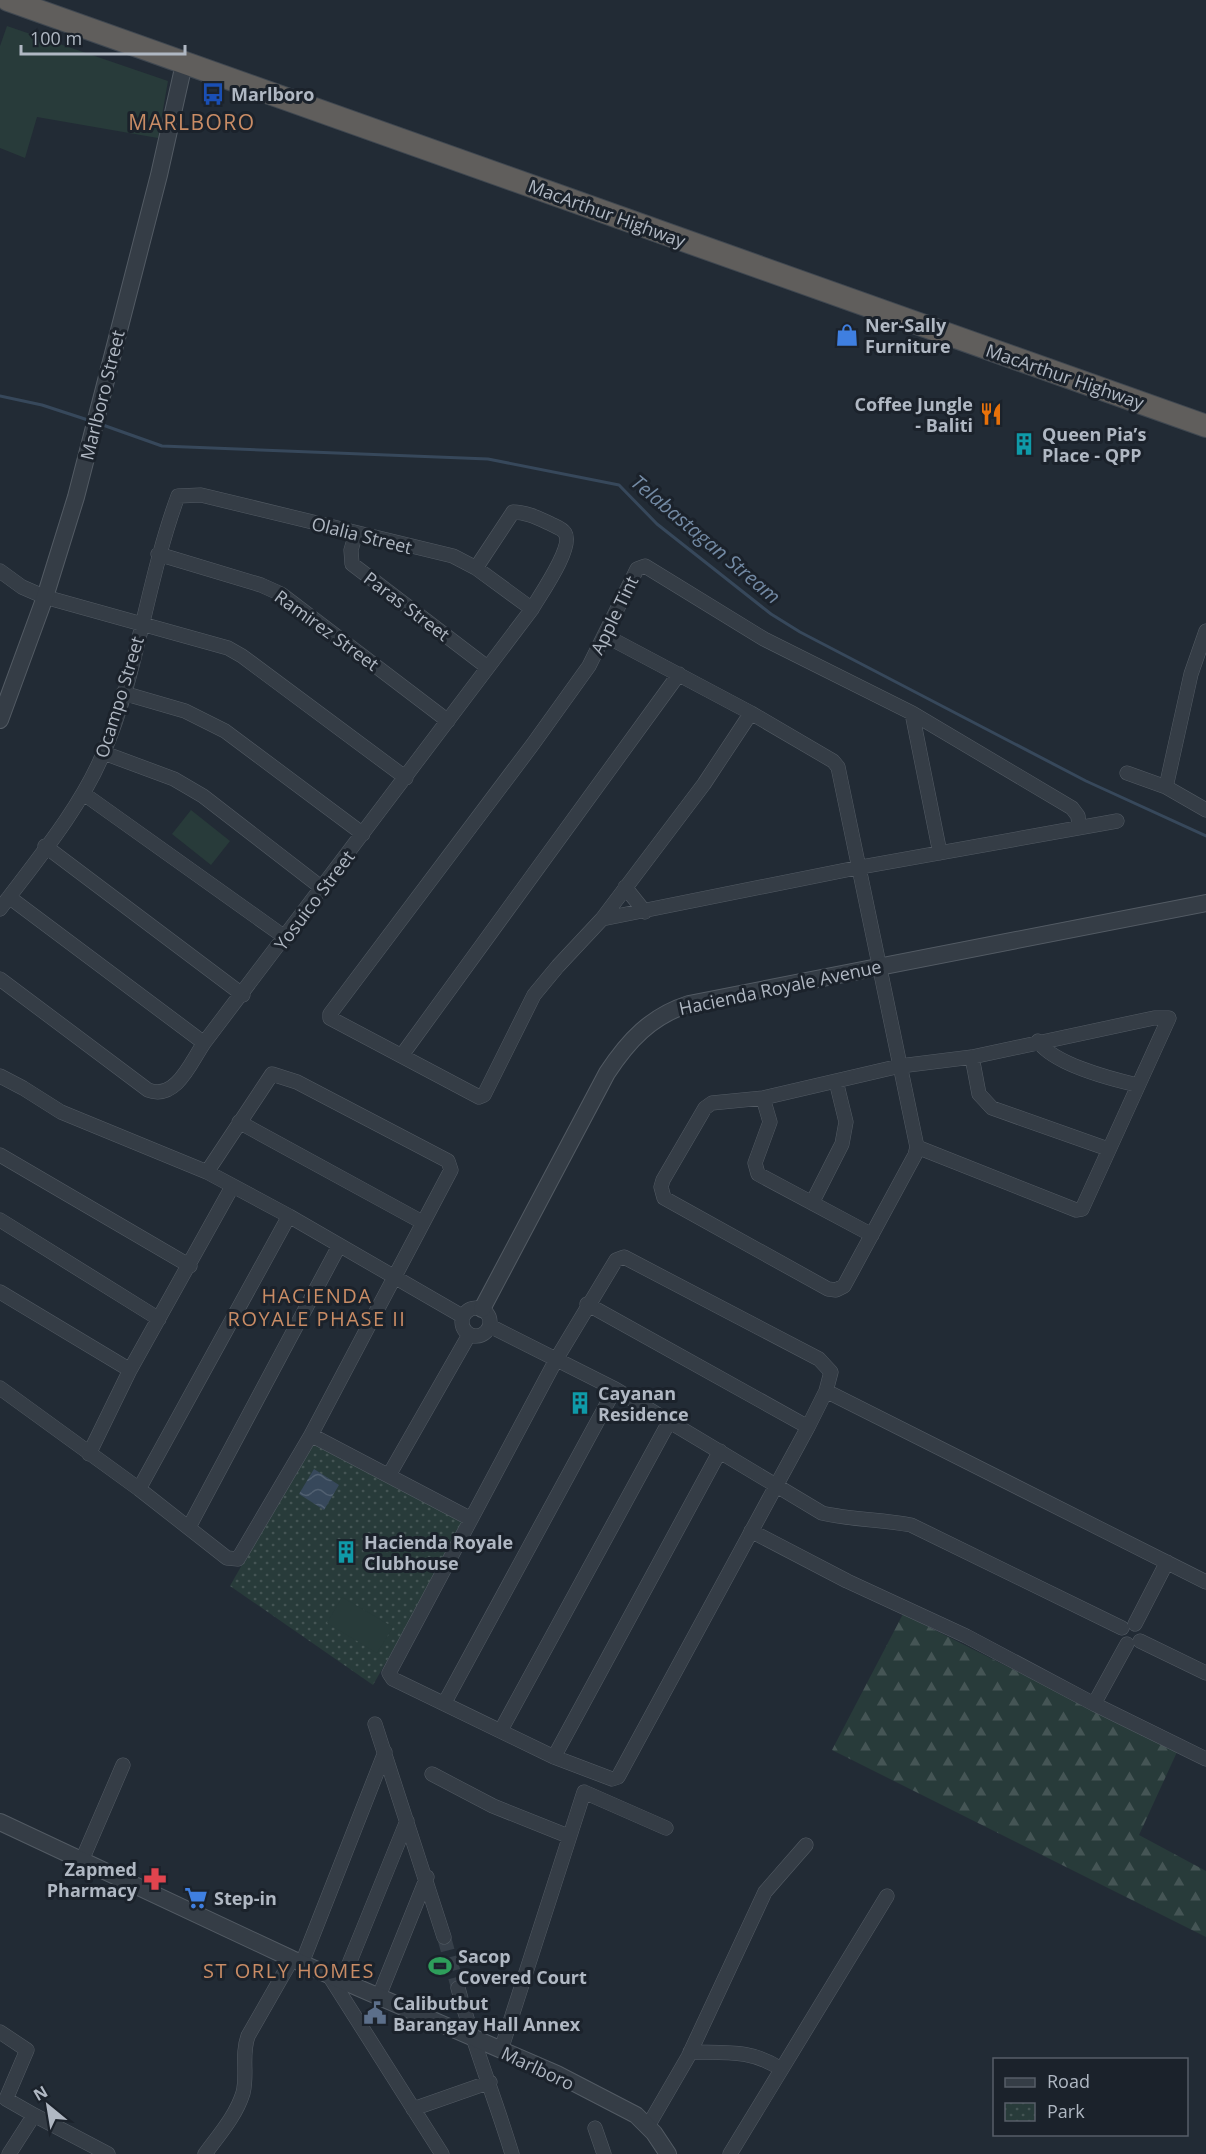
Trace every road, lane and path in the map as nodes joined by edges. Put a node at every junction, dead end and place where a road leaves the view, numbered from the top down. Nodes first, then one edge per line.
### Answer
1 (8, 0) edge
2 (184, 64) junction
3 (1206, 426) edge
4 (178, 496) joint
5 (356, 534) junction
6 (158, 554) junction
7 (476, 568) junction
8 (0, 571) edge
9 (45, 597) junction
10 (532, 609) junction
11 (141, 625) junction
12 (1206, 631) edge
13 (606, 636) junction
14 (487, 667) junction
15 (1200, 667) edge
16 (679, 674) junction
17 (123, 693) junction
18 (751, 713) junction
19 (912, 713) junction
20 (0, 720) edge
21 (448, 721) junction
22 (104, 753) junction
23 (1127, 773) dead end
24 (406, 778) junction
25 (1166, 787) junction
26 (84, 794) junction
27 (1206, 810) edge
28 (1117, 821) dead end
29 (1080, 828) junction
30 (363, 834) junction
31 (45, 846) junction
32 (939, 853) junction
33 (861, 867) junction
34 (625, 887) junction
35 (322, 888) junction
36 (4, 903) edge
37 (1206, 903) edge
38 (645, 912) junction
39 (602, 919) junction
40 (286, 938) junction
41 (881, 966) junction
42 (0, 979) edge
43 (243, 995) junction
44 (1038, 1041) junction
45 (204, 1043) junction
46 (402, 1055) junction
47 (972, 1057) junction
48 (900, 1066) junction
49 (0, 1076) edge
50 (836, 1081) junction
51 (1137, 1085) junction
52 (763, 1098) junction
53 (239, 1122) junction
54 (917, 1147) junction
55 (1108, 1149) junction
56 (0, 1155) edge
57 (207, 1172) junction
58 (232, 1187) junction
59 (812, 1203) junction
60 (290, 1216) junction
61 (0, 1220) edge
62 (422, 1222) junction
63 (872, 1235) junction
64 (339, 1246) junction
65 (190, 1266) junction
66 (395, 1275) junction
67 (0, 1292) edge
68 (587, 1304) junction
69 (482, 1309) junction
70 (462, 1316) junction
71 (159, 1320) junction
72 (490, 1326) junction
73 (469, 1335) junction
74 (557, 1358) junction
75 (130, 1371) junction
76 (0, 1388) edge
77 (615, 1389) junction
78 (826, 1391) junction
79 (669, 1422) junction
80 (808, 1427) junction
81 (311, 1435) junction
82 (720, 1451) junction
83 (89, 1454) junction
84 (389, 1474) junction
85 (776, 1487) junction
86 (139, 1489) junction
87 (469, 1518) junction
88 (189, 1527) junction
89 (752, 1531) junction
90 (1167, 1562) junction
91 (1206, 1582) edge
92 (1129, 1626) junction
93 (1133, 1642) junction
94 (1206, 1673) edge
95 (445, 1702) junction
96 (1094, 1704) junction
97 (375, 1724) dead end
98 (501, 1730) junction
99 (385, 1752) junction
100 (554, 1757) junction
101 (1206, 1759) edge
102 (123, 1765) dead end
103 (432, 1774) dead end
104 (407, 1821) junction
105 (0, 1822) edge
106 (666, 1828) dead end
107 (568, 1836) junction
108 (806, 1845) dead end
109 (82, 1860) junction
110 (427, 1877) junction
111 (887, 1896) dead end
112 (444, 1937) tunnel mouth
113 (297, 1961) junction
114 (335, 1978) junction
115 (458, 1988) tunnel mouth
116 (379, 1996) junction
117 (0, 2032) edge
118 (472, 2038) junction
119 (501, 2050) junction
120 (690, 2052) junction
121 (782, 2069) junction
122 (490, 2082) junction
123 (3, 2098) edge
124 (413, 2109) junction
125 (34, 2115) junction
126 (648, 2126) junction
127 (595, 2128) dead end
128 (510, 2153) edge
129 (9, 2154) edge
130 (108, 2154) edge
131 (205, 2154) edge
132 (442, 2154) edge
133 (604, 2154) edge
134 (668, 2154) edge
135 (730, 2154) edge

1 - 2 highway, MacArthur Highway
2 - 3 highway, MacArthur Highway
2 - 9 street, Marlboro Street
4 - 5 street, Olalia Street
4 - 6 street, Ocampo Street
5 - 7 street, Olalia Street
5 - 14 street, Paras Street
6 - 11 street, Ocampo Street
6 - 21 street, Ramirez Street
7 - 10 street, Olalia Street
7 - 10 street, Yosuico Street
8 - 9 street
9 - 11 street
9 - 20 street, Marlboro Street
10 - 14 street, Yosuico Street
11 - 17 street, Ocampo Street
11 - 24 street
12 - 15 street
13 - 16 street
13 - 19 street, Apple Tint
13 - 46 street, Apple Tint
14 - 21 street, Yosuico Street
15 - 25 street
16 - 18 street
16 - 46 street
17 - 22 street, Ocampo Street
17 - 30 street
18 - 33 street
18 - 34 street
19 - 29 street, Apple Tint
19 - 32 street
21 - 24 street, Yosuico Street
22 - 26 street, Ocampo Street
22 - 35 street
23 - 25 street
24 - 30 street, Yosuico Street
25 - 27 street
26 - 31 street, Ocampo Street
26 - 40 street
28 - 29 street
29 - 32 street
30 - 35 street, Yosuico Street
31 - 36 street, Ocampo Street
31 - 43 street
32 - 33 street
33 - 38 street
33 - 41 street
34 - 38 street
34 - 39 street
35 - 40 street, Yosuico Street
36 - 45 street
37 - 41 street, Hacienda Royale Avenue
38 - 39 street
39 - 46 street
40 - 43 street, Yosuico Street
41 - 48 street
41 - 69 street, Hacienda Royale Avenue
42 - 45 street, Yosuico Street
43 - 45 street, Yosuico Street
44 - 47 street
44 - 51 street
44 - 51 street
47 - 48 street
47 - 55 street
48 - 50 street
48 - 54 street
49 - 57 street
50 - 52 street
50 - 59 street
51 - 55 street
52 - 59 street
52 - 63 street
53 - 57 street
53 - 62 street
53 - 62 street
54 - 55 street
54 - 63 street
56 - 65 street
57 - 58 street
58 - 60 street
58 - 65 street
59 - 63 street
60 - 64 street
60 - 86 street
61 - 71 street
62 - 66 street
64 - 66 street
64 - 88 street
65 - 71 street
66 - 70 street
66 - 81 street
67 - 75 street
68 - 74 street
68 - 78 street
68 - 80 street
69 - 70 street
69 - 72 street
70 - 73 street
71 - 75 street
72 - 73 street
72 - 74 street
73 - 84 street
74 - 77 street
74 - 87 street
75 - 83 street
76 - 83 street
77 - 79 street
77 - 95 street
78 - 80 street
78 - 90 street
79 - 82 street
79 - 98 street
80 - 85 street
81 - 84 street
81 - 88 street
82 - 85 street
82 - 100 street
83 - 86 street
84 - 87 street
85 - 89 street
85 - 92 street
86 - 88 street
87 - 95 street
89 - 96 street
89 - 100 street
90 - 91 street
90 - 92 street
92 - 93 street
92 - 93 street
93 - 94 street
93 - 96 street
95 - 98 street
96 - 101 street
97 - 99 street
98 - 100 street
99 - 104 street
99 - 113 street
102 - 109 street
103 - 107 street
104 - 110 street
104 - 114 street
105 - 109 street, Marlboro
106 - 107 street
107 - 119 street
108 - 120 street
109 - 113 street, Marlboro
110 - 112 street
110 - 116 street
111 - 121 street
113 - 114 street, Marlboro
113 - 131 street
114 - 116 street, Marlboro
114 - 124 street
115 - 118 street
116 - 118 street, Marlboro
117 - 123 street
118 - 119 street, Marlboro
118 - 122 street
119 - 126 street, Marlboro
120 - 121 street
120 - 126 street
121 - 135 street
122 - 124 street
122 - 128 street
123 - 125 street
124 - 132 street
125 - 129 street
125 - 130 street
126 - 134 street, Marlboro
127 - 133 street

